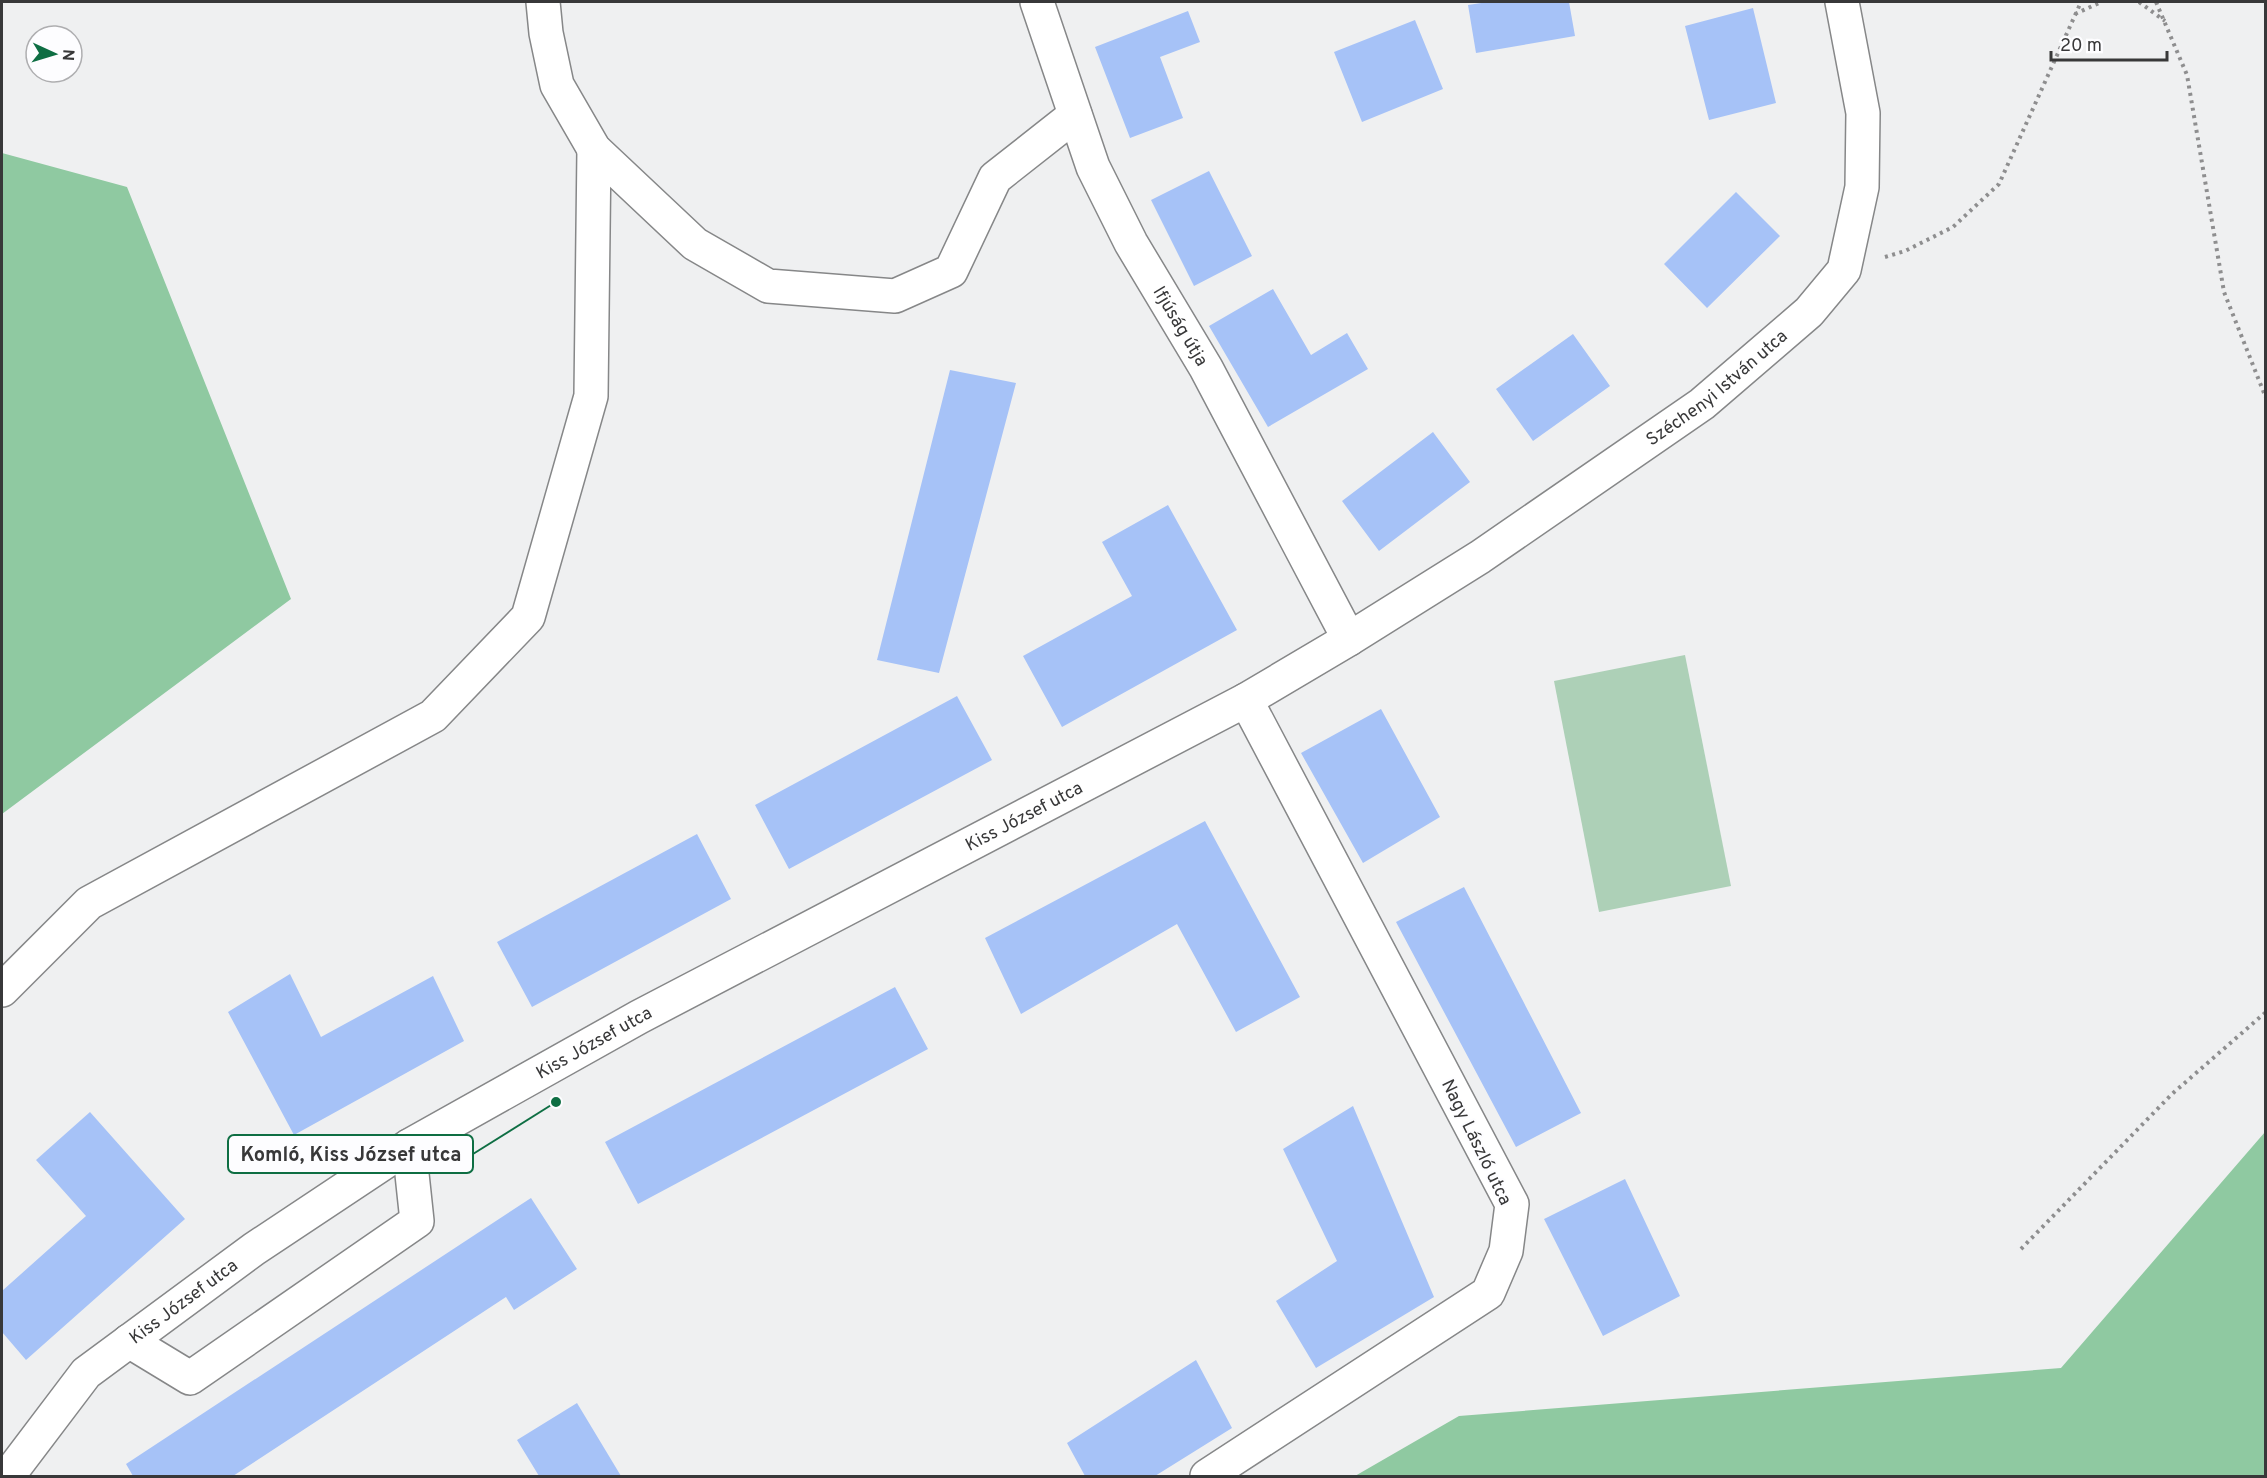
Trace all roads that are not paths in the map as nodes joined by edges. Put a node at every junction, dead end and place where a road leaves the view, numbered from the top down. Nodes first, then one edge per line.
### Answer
1 (543, 2) edge
2 (1037, 2) edge
3 (1842, 2) edge
4 (1075, 116) junction
5 (594, 148) junction
6 (1349, 639) junction
7 (1246, 700) junction
8 (2, 990) edge
9 (409, 1146) junction
10 (129, 1341) junction
11 (8, 1476) edge
12 (1207, 1476) edge

1 - 5 street
2 - 4 street, Ifjúság útja
3 - 6 street, Széchenyi István utca
4 - 5 street
4 - 6 street, Ifjúság útja
5 - 8 street
6 - 7 street, Széchenyi István utca
7 - 9 street, Kiss József utca
7 - 12 street, Nagy László utca
9 - 10 street, Kiss József utca
9 - 10 street
10 - 11 street, Kiss József utca

